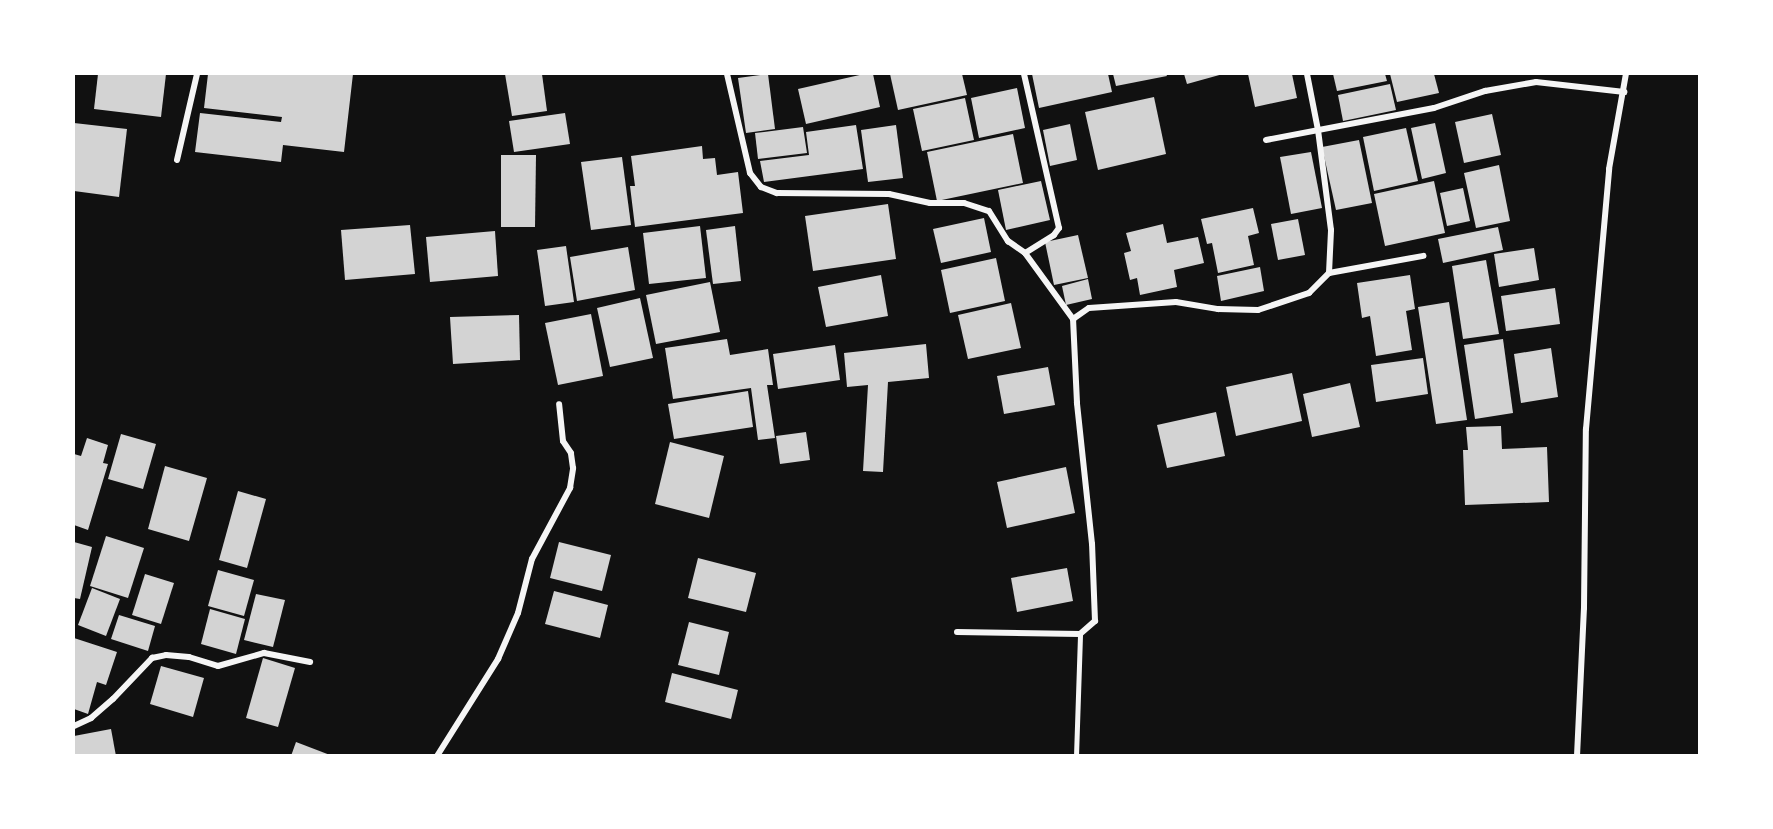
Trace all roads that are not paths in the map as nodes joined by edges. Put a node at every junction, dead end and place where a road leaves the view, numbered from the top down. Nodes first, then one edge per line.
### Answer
1 (197, 74) edge
2 (726, 74) edge
3 (1024, 74) edge
4 (1307, 74) edge
5 (1626, 74) edge
6 (1624, 92) junction
7 (1318, 130) junction
8 (1266, 140) dead end
9 (177, 160) dead end
10 (1025, 253) junction
11 (1423, 256) dead end
12 (1329, 273) junction
13 (1073, 319) junction
14 (560, 404) dead end
15 (957, 632) dead end
16 (1080, 634) junction
17 (310, 662) dead end
18 (74, 726) edge
19 (437, 756) edge
20 (1076, 756) edge
21 (1577, 756) edge

1 - 9 street
2 - 10 street
3 - 10 street
4 - 7 street
5 - 6 street
6 - 7 street
6 - 21 street
7 - 8 street
7 - 12 street
10 - 13 street
11 - 12 street
12 - 13 street
13 - 16 street
14 - 19 street
15 - 16 street
16 - 20 lane
17 - 18 street

